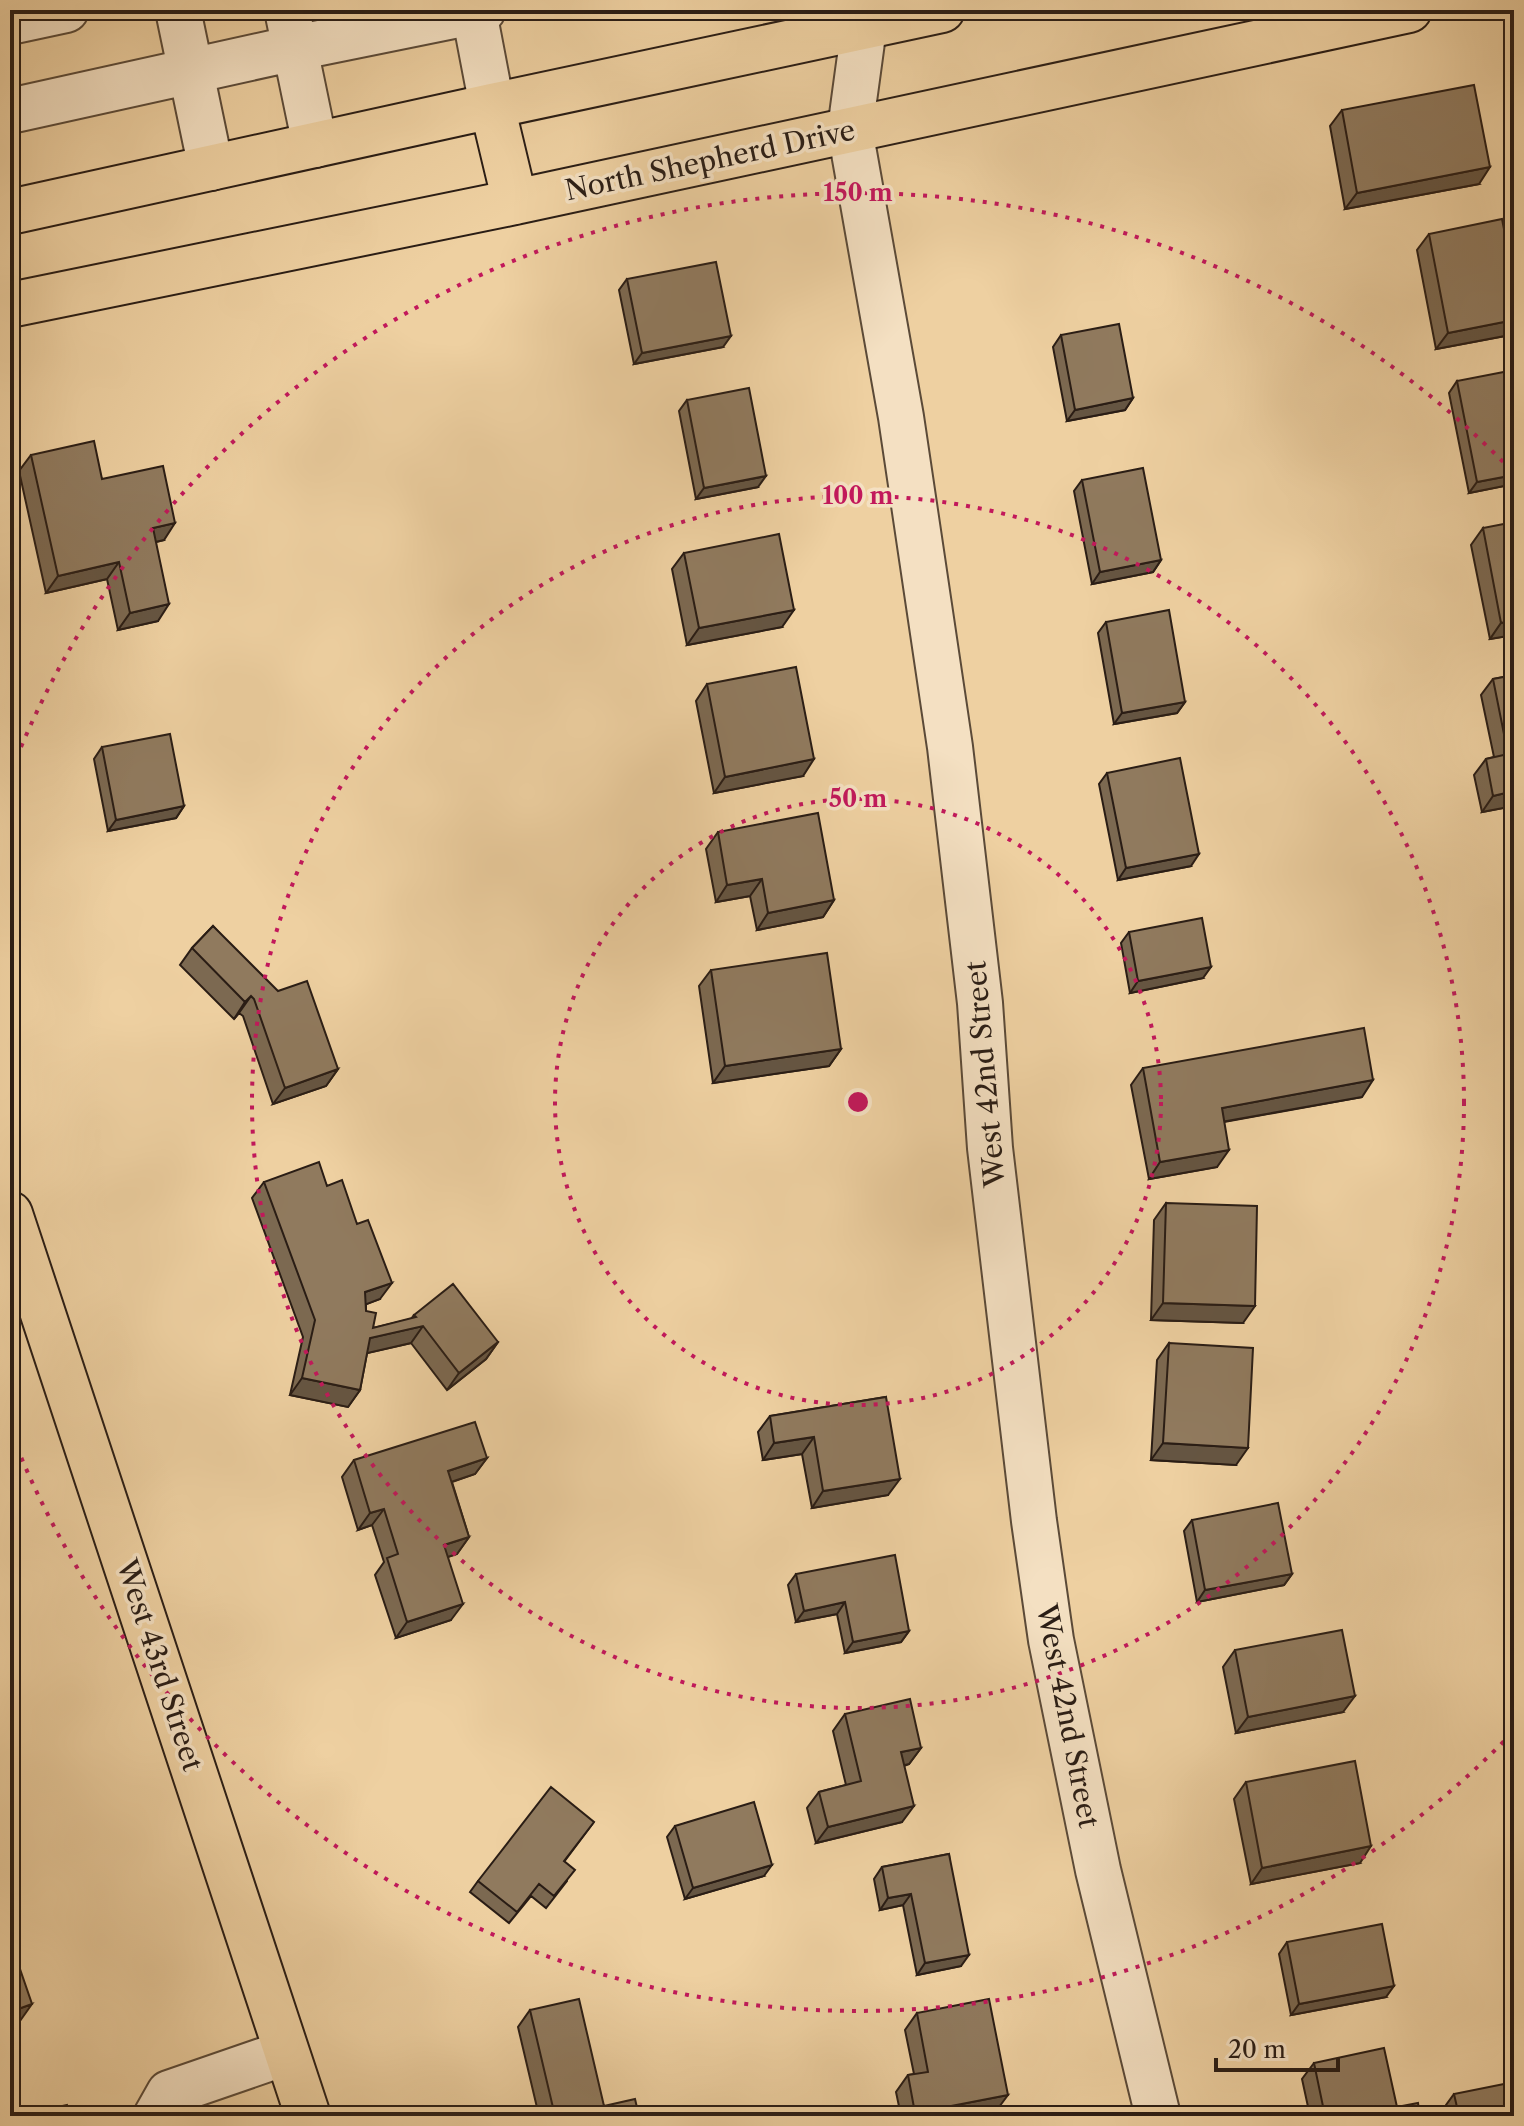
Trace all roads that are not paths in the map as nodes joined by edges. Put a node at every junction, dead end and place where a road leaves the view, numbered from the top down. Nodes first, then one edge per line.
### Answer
1 (66, 10) edge
2 (178, 10) edge
3 (942, 10) edge
4 (1409, 10) edge
5 (479, 11) edge
6 (863, 18) edge
7 (10, 22) edge
8 (291, 29) edge
9 (191, 71) junction
10 (492, 106) junction
11 (10, 111) edge
12 (850, 130) junction
13 (315, 145) junction
14 (211, 168) junction
15 (515, 202) junction
16 (10, 212) edge
17 (10, 305) edge
18 (10, 1214) edge
19 (285, 2053) junction
20 (156, 2116) edge
21 (308, 2116) edge
22 (1158, 2116) edge

1 - 7 street
2 - 9 street
3 - 6 main road
4 - 12 main road, North Shepherd Drive
5 - 8 street
5 - 10 street
6 - 10 main road
6 - 12 street, West 42nd Street
8 - 9 street
8 - 13 street
9 - 11 street
9 - 14 street
10 - 13 main road
10 - 15 main road
12 - 15 main road, North Shepherd Drive
12 - 22 street, West 42nd Street
13 - 14 main road
14 - 16 main road
15 - 17 main road, North Shepherd Drive
18 - 19 main road, West 43rd Street
19 - 20 street
19 - 21 main road, West 43rd Street

